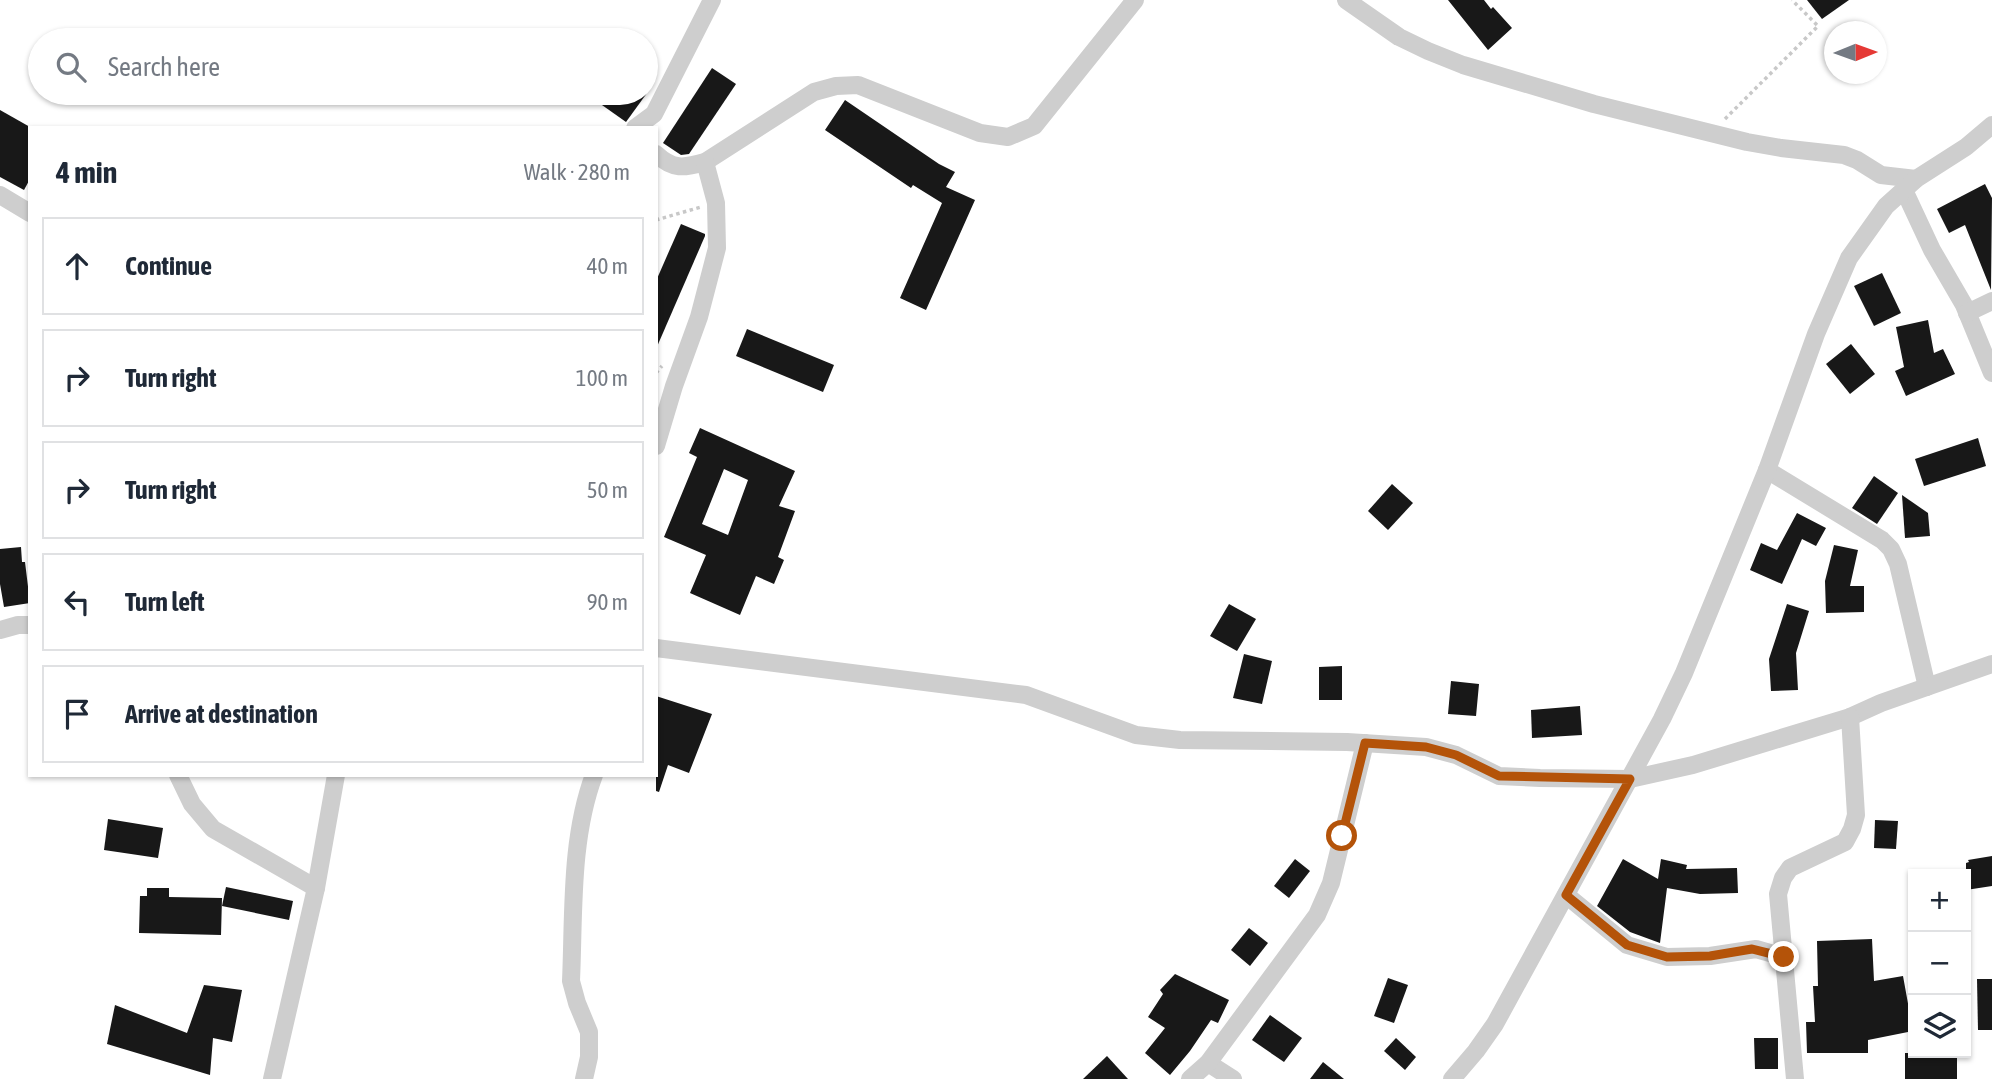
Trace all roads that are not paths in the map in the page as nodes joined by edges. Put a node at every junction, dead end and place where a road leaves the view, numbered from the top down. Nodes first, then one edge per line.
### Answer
1 (712, 0) edge
2 (1135, 0) edge
3 (1346, 0) edge
4 (1992, 125) edge
5 (638, 126) edge
6 (658, 156) edge
7 (705, 162) junction
8 (1881, 175) junction
9 (1910, 185) junction
10 (0, 195) edge
11 (1886, 206) junction
12 (28, 211) edge
13 (1992, 301) edge
14 (1967, 313) junction
15 (1992, 373) edge
16 (658, 439) edge
17 (1767, 470) junction
18 (28, 625) edge
19 (0, 630) edge
20 (658, 648) edge
21 (1992, 664) edge
22 (1927, 687) junction
23 (1850, 717) junction
24 (1365, 743) junction
25 (179, 777) edge
26 (336, 777) edge
27 (593, 777) edge
28 (1630, 779) junction
29 (316, 888) junction
30 (1566, 895) junction
31 (1784, 957) junction
32 (1209, 1063) junction
33 (272, 1079) edge
34 (584, 1079) edge
35 (1190, 1079) edge
36 (1233, 1079) edge
37 (1452, 1079) edge
38 (1795, 1079) edge

1 - 5 street
2 - 7 street
3 - 8 street
4 - 9 street
6 - 7 street
7 - 16 street
8 - 9 street
8 - 11 street
9 - 11 street
9 - 14 street
10 - 12 street
11 - 17 street
13 - 14 street
14 - 15 street
17 - 22 street
17 - 28 street
18 - 19 street
20 - 24 street
21 - 22 street
22 - 23 street
23 - 28 street
23 - 31 street
24 - 28 street
24 - 32 street
25 - 29 street
26 - 29 street
27 - 34 street
28 - 30 street
29 - 33 street
30 - 31 street
30 - 37 street
31 - 38 street
32 - 35 street
32 - 36 street

